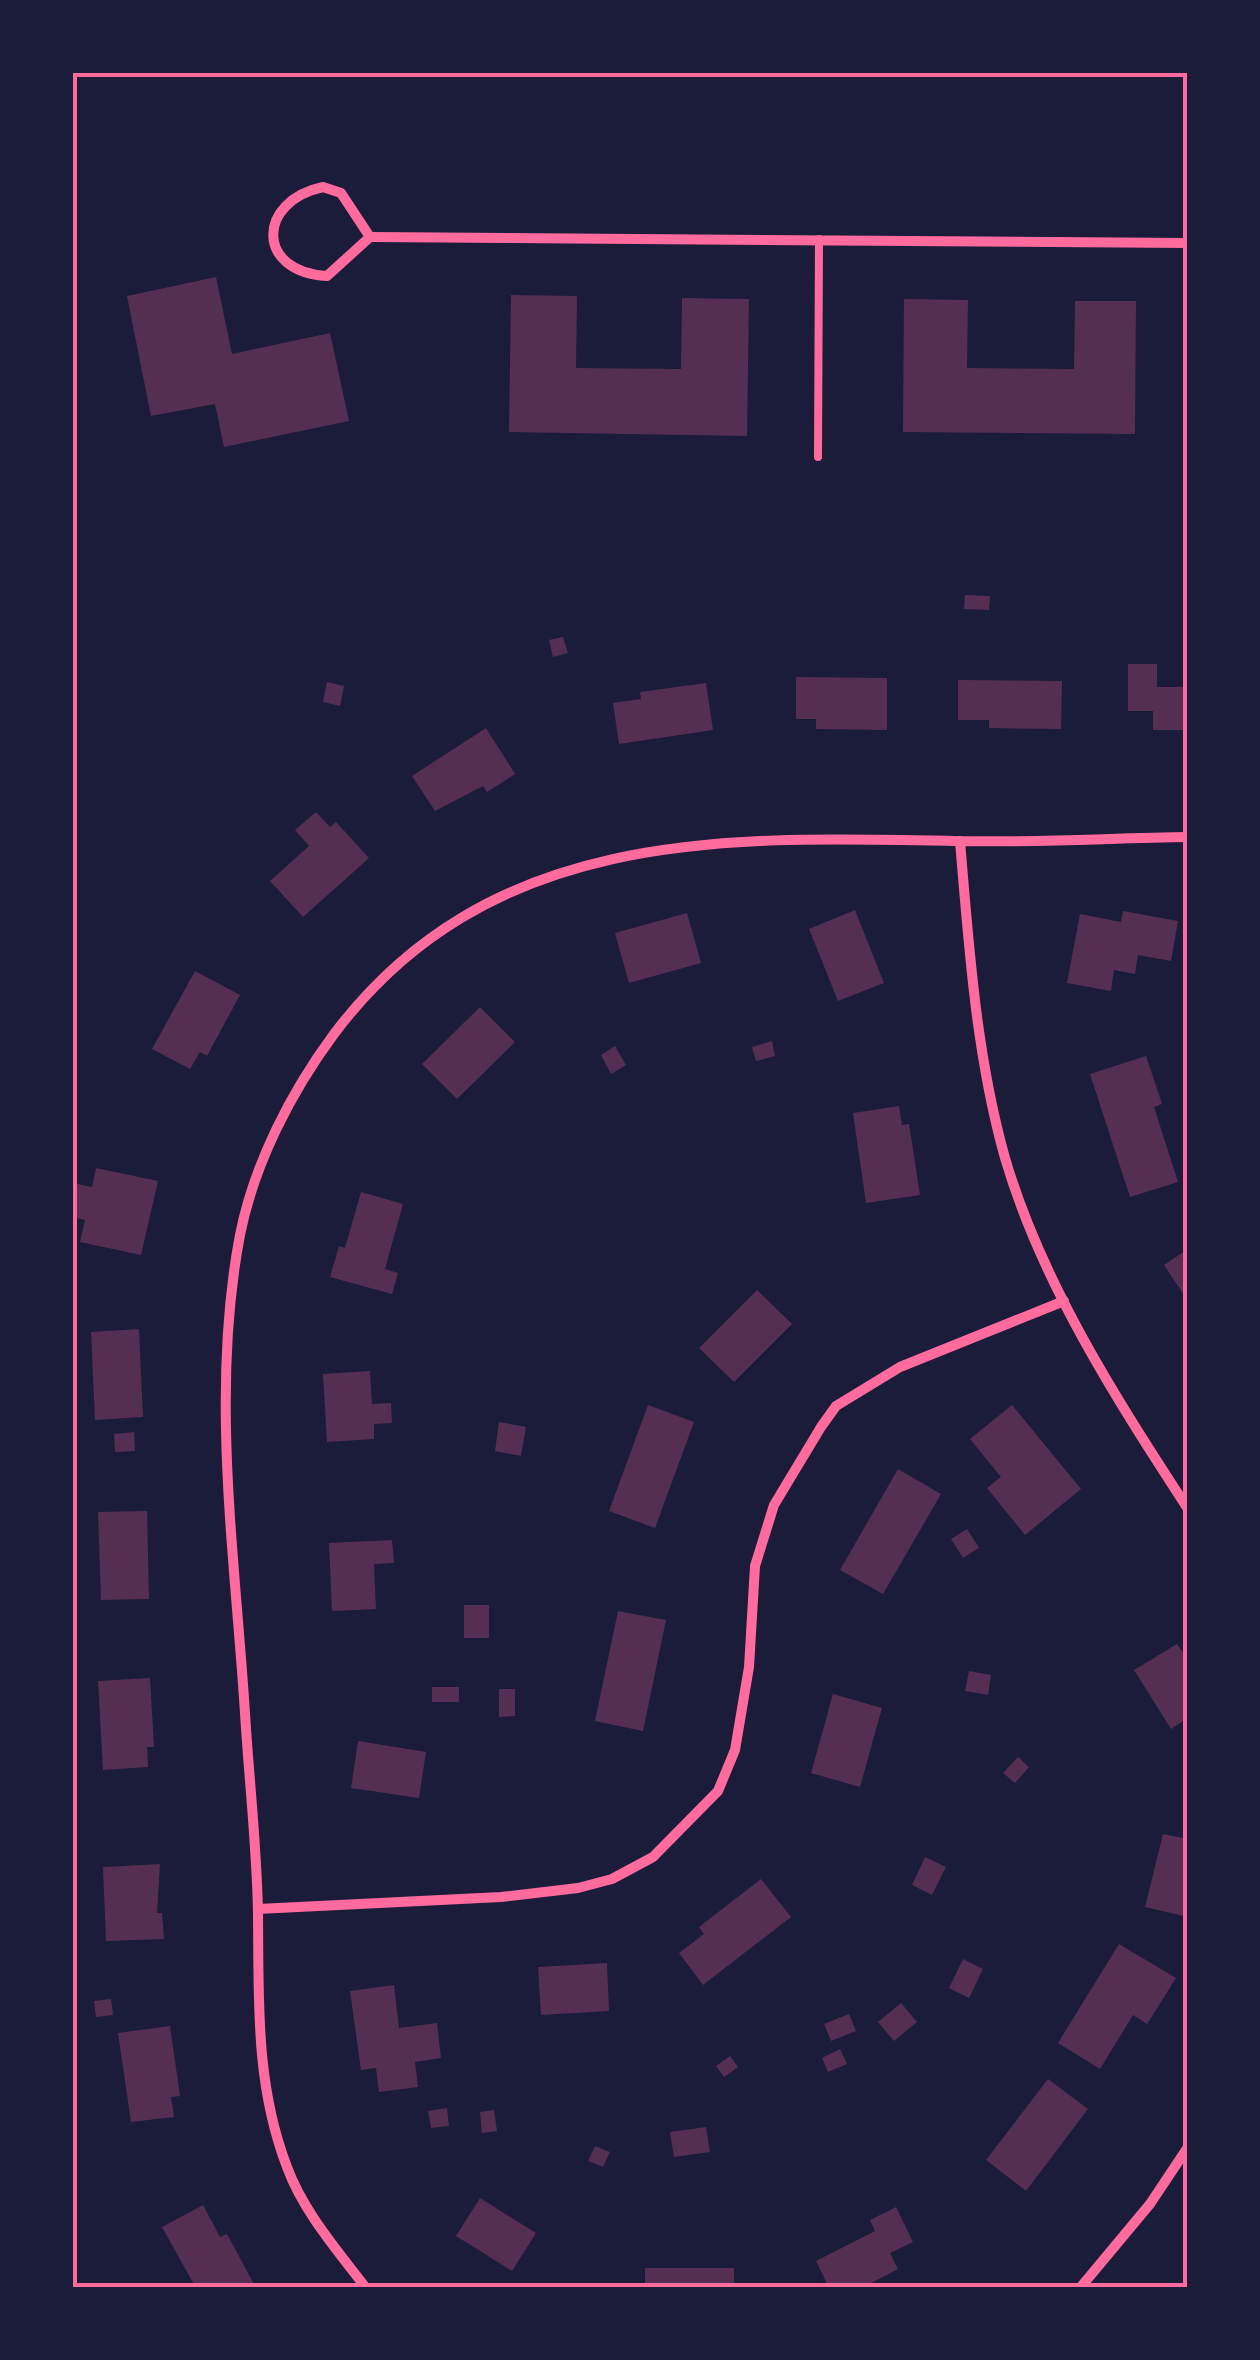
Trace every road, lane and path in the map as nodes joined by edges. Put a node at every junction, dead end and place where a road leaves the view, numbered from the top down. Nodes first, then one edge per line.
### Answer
1 (370, 237) junction
2 (818, 239) junction
3 (1188, 243) edge
4 (818, 457) dead end
5 (1188, 837) edge
6 (960, 841) junction
7 (1064, 1301) junction
8 (1188, 1509) edge
9 (258, 1909) junction
10 (1188, 2146) edge
11 (366, 2288) edge
12 (1080, 2288) edge

1 - 1 street
1 - 2 street
2 - 3 street
2 - 4 lane
5 - 6 street
6 - 7 street
6 - 9 street
7 - 8 street
7 - 9 street
9 - 11 street
10 - 12 street

